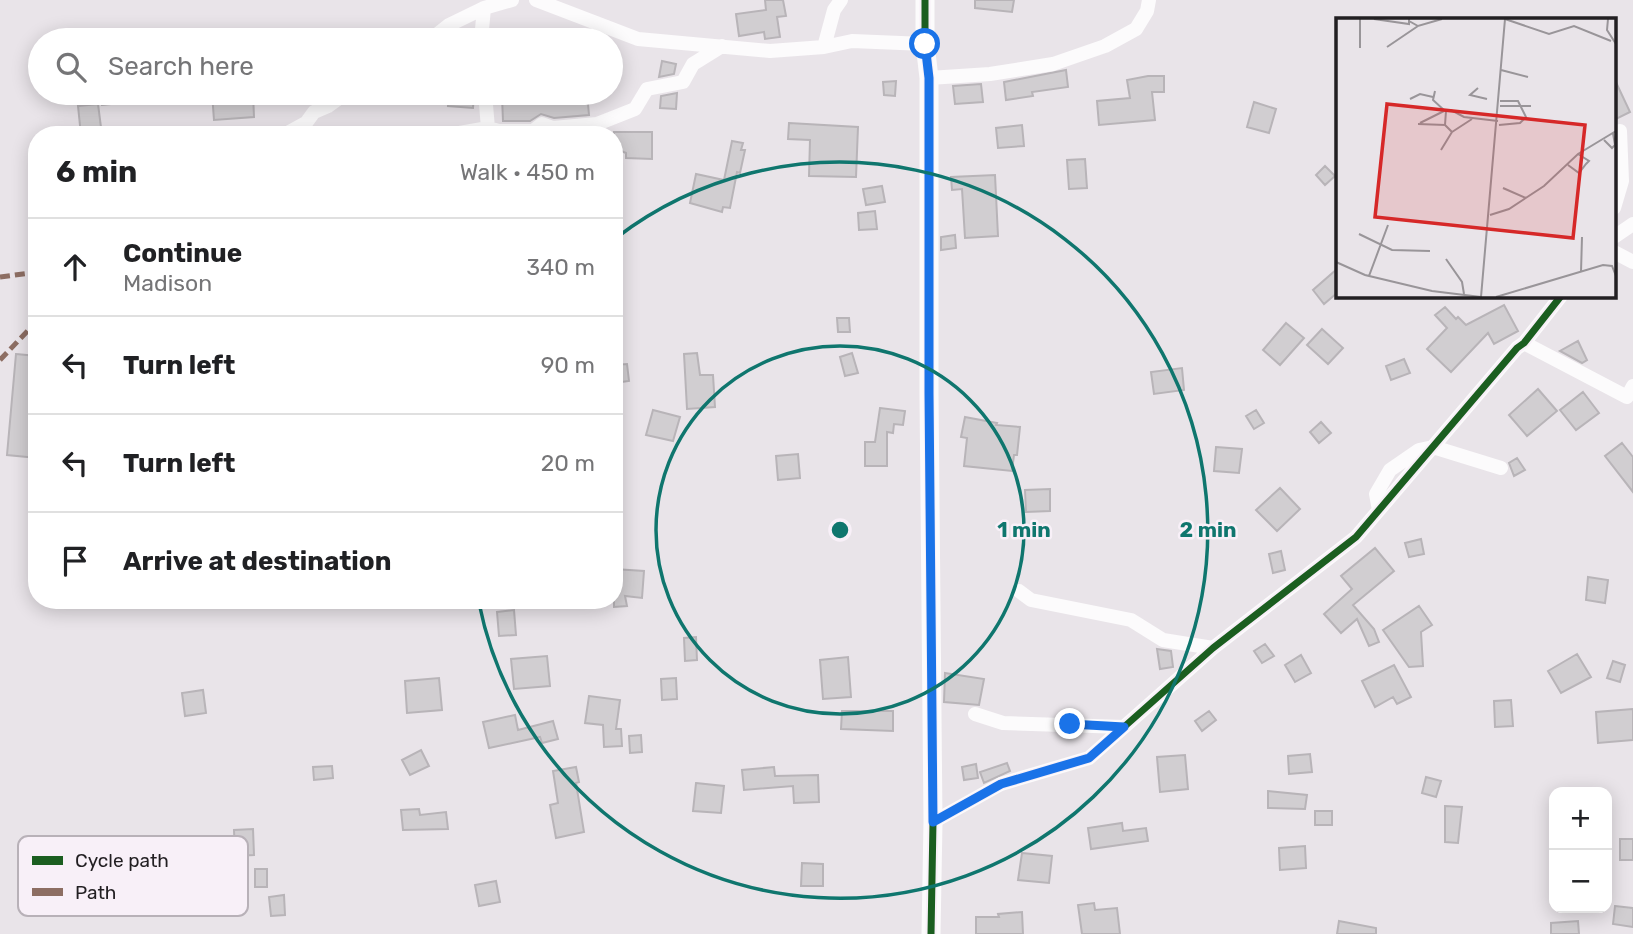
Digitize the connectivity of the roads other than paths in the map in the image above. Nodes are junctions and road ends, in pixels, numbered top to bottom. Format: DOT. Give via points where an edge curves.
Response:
graph roads {
  1 [pos="512,0"];
  2 [pos="536,0"];
  3 [pos="841,0"];
  4 [pos="925,0"];
  5 [pos="1149,0"];
  6 [pos="478,6"];
  7 [pos="445,28"];
  8 [pos="480,28"];
  9 [pos="611,28"];
  10 [pos="623,32"];
  11 [pos="925,44"];
  12 [pos="722,46"];
  13 [pos="824,47"];
  14 [pos="929,78"];
  15 [pos="329,105"];
  16 [pos="486,105"];
  17 [pos="300,126"];
  18 [pos="488,126"];
  19 [pos="600,126"];
  20 [pos="1620,131"];
  21 [pos="1616,203"];
  22 [pos="1616,212"];
  23 [pos="1630,226"];
  24 [pos="1616,253"];
  25 [pos="1633,262"];
  26 [pos="1559,298"];
  27 [pos="1524,343"];
  28 [pos="1633,386"];
  29 [pos="1433,447"];
  30 [pos="1501,468"];
  31 [pos="1018,591"];
  32 [pos="1213,648"];
  33 [pos="975,714"];
  34 [pos="1124,727"];
  35 [pos="933,822"];
  36 [pos="932,934"];
  1 -- 6 [label="street"];
  2 -- 9 [label="street"];
  3 -- 13 [label="street"];
  4 -- 11 [label="street"];
  5 -- 14 [label="street" via="1136,29 1105,46 1053,64"];
  6 -- 7 [label="street"];
  6 -- 8 [label="street"];
  10 -- 12 [label="street"];
  11 -- 13 [label="street" via="852,41"];
  11 -- 14 [label="street"];
  12 -- 13 [label="street" via="770,51"];
  12 -- 19 [label="street" via="693,64 683,82 647,89 635,109"];
  14 -- 35 [label="street"];
  15 -- 17 [label="street"];
  16 -- 18 [label="street"];
  20 -- 21 [label="street" via="1622,181"];
  22 -- 23 [label="street"];
  24 -- 25 [label="street"];
  26 -- 27 [label="street"];
  27 -- 28 [label="street" via="1627,397"];
  27 -- 29 [label="street"];
  29 -- 30 [label="street"];
  29 -- 32 [label="street" via="1356,537"];
  31 -- 32 [label="street" via="1031,600 1131,620 1163,640"];
  32 -- 34 [label="street"];
  33 -- 34 [label="street" via="1003,723"];
  34 -- 35 [label="street" via="1089,758 1001,784"];
  35 -- 36 [label="street"];
}
